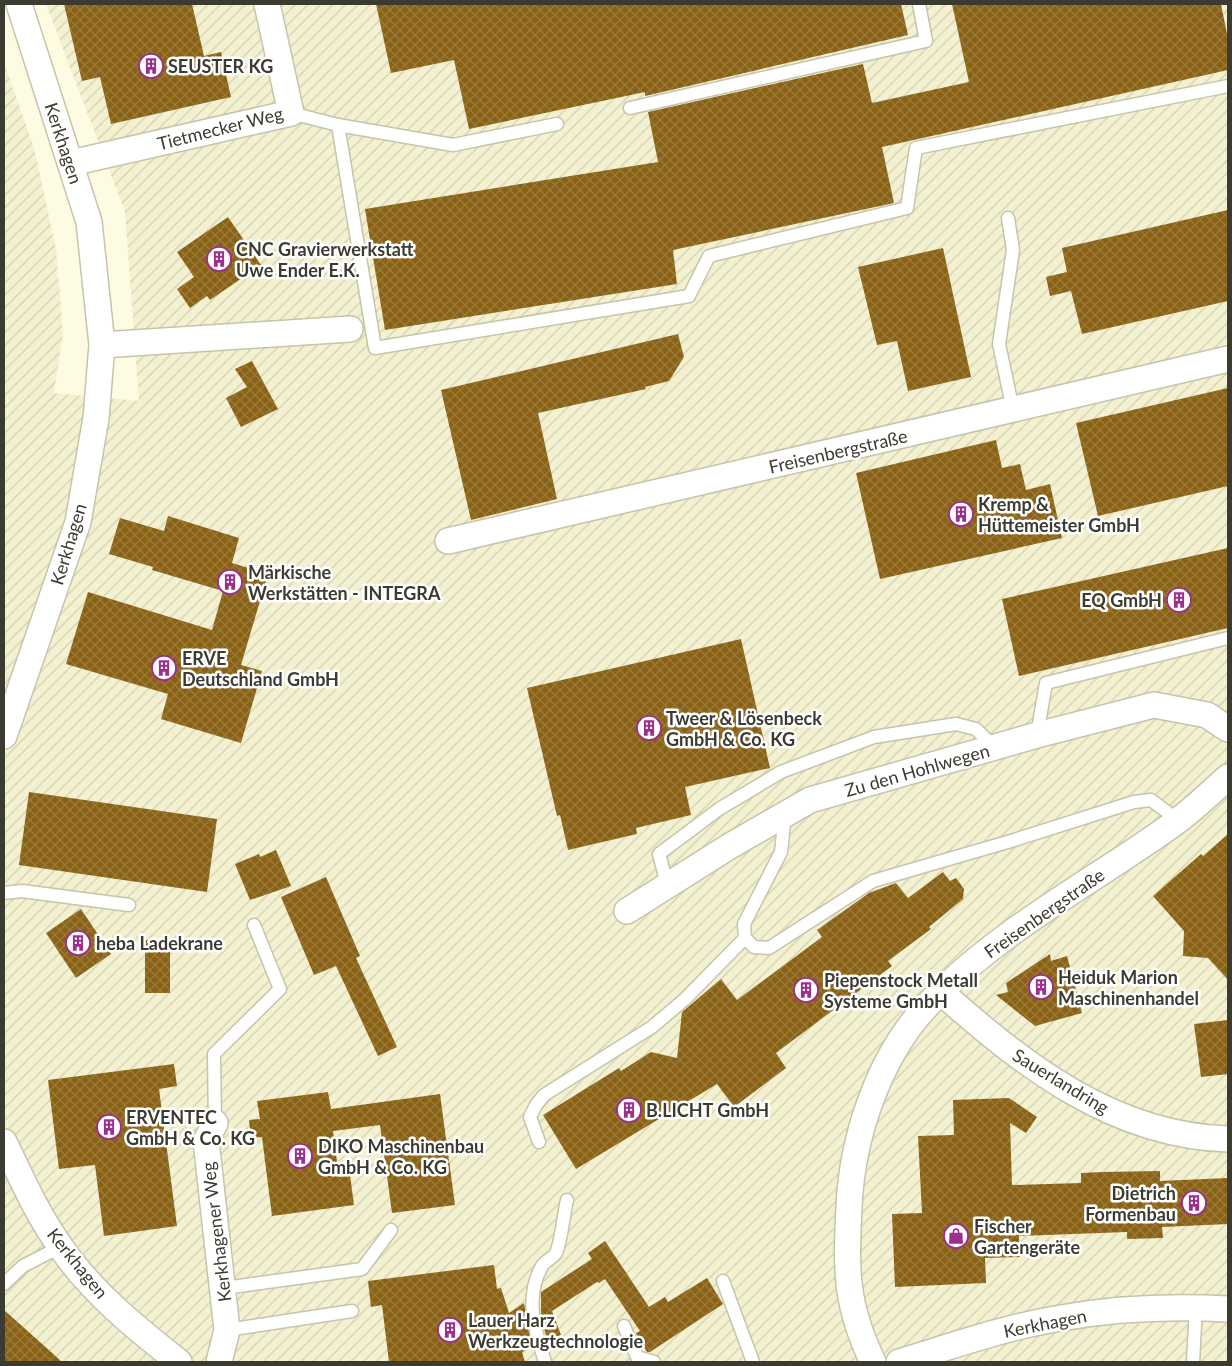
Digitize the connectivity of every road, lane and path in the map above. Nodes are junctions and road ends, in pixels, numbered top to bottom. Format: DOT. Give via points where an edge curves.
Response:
graph roads {
  1 [pos="20,4"];
  2 [pos="267,4"];
  3 [pos="919,4"];
  4 [pos="1228,86"];
  5 [pos="630,108"];
  6 [pos="291,113"];
  7 [pos="557,124"];
  8 [pos="338,125"];
  9 [pos="71,164"];
  10 [pos="1008,218"];
  11 [pos="350,329"];
  12 [pos="102,344"];
  13 [pos="1228,359"];
  14 [pos="1013,410"];
  15 [pos="448,541"];
  16 [pos="1228,638"];
  17 [pos="1228,729"];
  18 [pos="1038,735"];
  19 [pos="4,736"];
  20 [pos="995,748"];
  21 [pos="1228,777"];
  22 [pos="785,814"];
  23 [pos="1178,820"];
  24 [pos="668,888"];
  25 [pos="4,893"];
  26 [pos="129,905"];
  27 [pos="627,911"];
  28 [pos="254,925"];
  29 [pos="745,938"];
  30 [pos="941,992"];
  31 [pos="215,1123"];
  32 [pos="1228,1139"];
  33 [pos="4,1142"];
  34 [pos="539,1142"];
  35 [pos="567,1200"];
  36 [pos="391,1230"];
  37 [pos="60,1247"];
  38 [pos="723,1281"];
  39 [pos="4,1284"];
  40 [pos="224,1288"];
  41 [pos="1196,1308"];
  42 [pos="1228,1309"];
  43 [pos="352,1311"];
  44 [pos="624,1326"];
  45 [pos="227,1330"];
  46 [pos="179,1362"];
  47 [pos="220,1362"];
  48 [pos="545,1362"];
  49 [pos="654,1362"];
  50 [pos="753,1362"];
  51 [pos="873,1362"];
  52 [pos="899,1362"];
  53 [pos="1193,1362"];
  1 -- 9 [label="street, Kerkhagen"];
  2 -- 6 [label="street, Tietmecker Weg"];
  3 -- 5 [label="lane" via="926,40"];
  4 -- 8 [label="lane" via="916,148 908,208 710,256 689,296 375,348"];
  6 -- 8 [label="lane"];
  6 -- 9 [label="street, Tietmecker Weg"];
  7 -- 8 [label="lane" via="453,145"];
  9 -- 12 [label="street, Kerkhagen" via="89,222"];
  10 -- 14 [label="lane" via="1013,250 999,344"];
  11 -- 12 [label="street"];
  12 -- 19 [label="street, Kerkhagen" via="96,418 78,522"];
  13 -- 14 [label="street, Freisenbergstraße"];
  14 -- 15 [label="street, Freisenbergstraße"];
  16 -- 18 [label="lane" via="1046,683"];
  17 -- 18 [label="street, Zu den Hohlwegen" via="1208,715 1154,705"];
  18 -- 20 [label="street, Zu den Hohlwegen"];
  20 -- 22 [label="street, Zu den Hohlwegen" via="810,800"];
  20 -- 24 [label="lane" via="976,729 956,724 874,737 781,772 719,809 659,854"];
  21 -- 23 [label="street, Freisenbergstraße"];
  22 -- 24 [label="street, Zu den Hohlwegen"];
  22 -- 29 [label="lane" via="781,852 744,924"];
  23 -- 29 [label="lane" via="1151,800 1134,802 874,880 768,948 754,947"];
  23 -- 30 [label="street, Freisenbergstraße" via="998,942"];
  24 -- 27 [label="street, Zu den Hohlwegen"];
  25 -- 26 [label="lane" via="22,891"];
  28 -- 31 [label="lane, Kerkhagener Weg" via="280,989 214,1054"];
  29 -- 34 [label="lane" via="685,999 652,1027 544,1095 530,1116"];
  30 -- 32 [label="street, Sauerlandring" via="1026,1063 1091,1103 1159,1128 1195,1137"];
  30 -- 51 [label="street, Freisenbergstraße" via="913,1024 894,1053 881,1077 859,1136 850,1191 848,1291 859,1330"];
  31 -- 40 [label="street, Kerkhagener Weg" via="206,1141"];
  33 -- 37 [label="street, Kerkhagen"];
  35 -- 48 [label="lane" via="556,1253 543,1264 531,1306"];
  36 -- 40 [label="lane" via="362,1269"];
  37 -- 39 [label="lane" via="23,1266"];
  37 -- 46 [label="street, Kerkhagen" via="119,1312"];
  38 -- 50 [label="lane"];
  40 -- 45 [label="street, Kerkhagener Weg"];
  41 -- 42 [label="street, Kerkhagen"];
  41 -- 52 [label="street, Kerkhagen" via="1115,1310 1060,1318"];
  41 -- 53 [label="lane"];
  43 -- 45 [label="lane"];
  44 -- 49 [label="lane" via="637,1357"];
  45 -- 47 [label="street, Kerkhagener Weg"];
}
